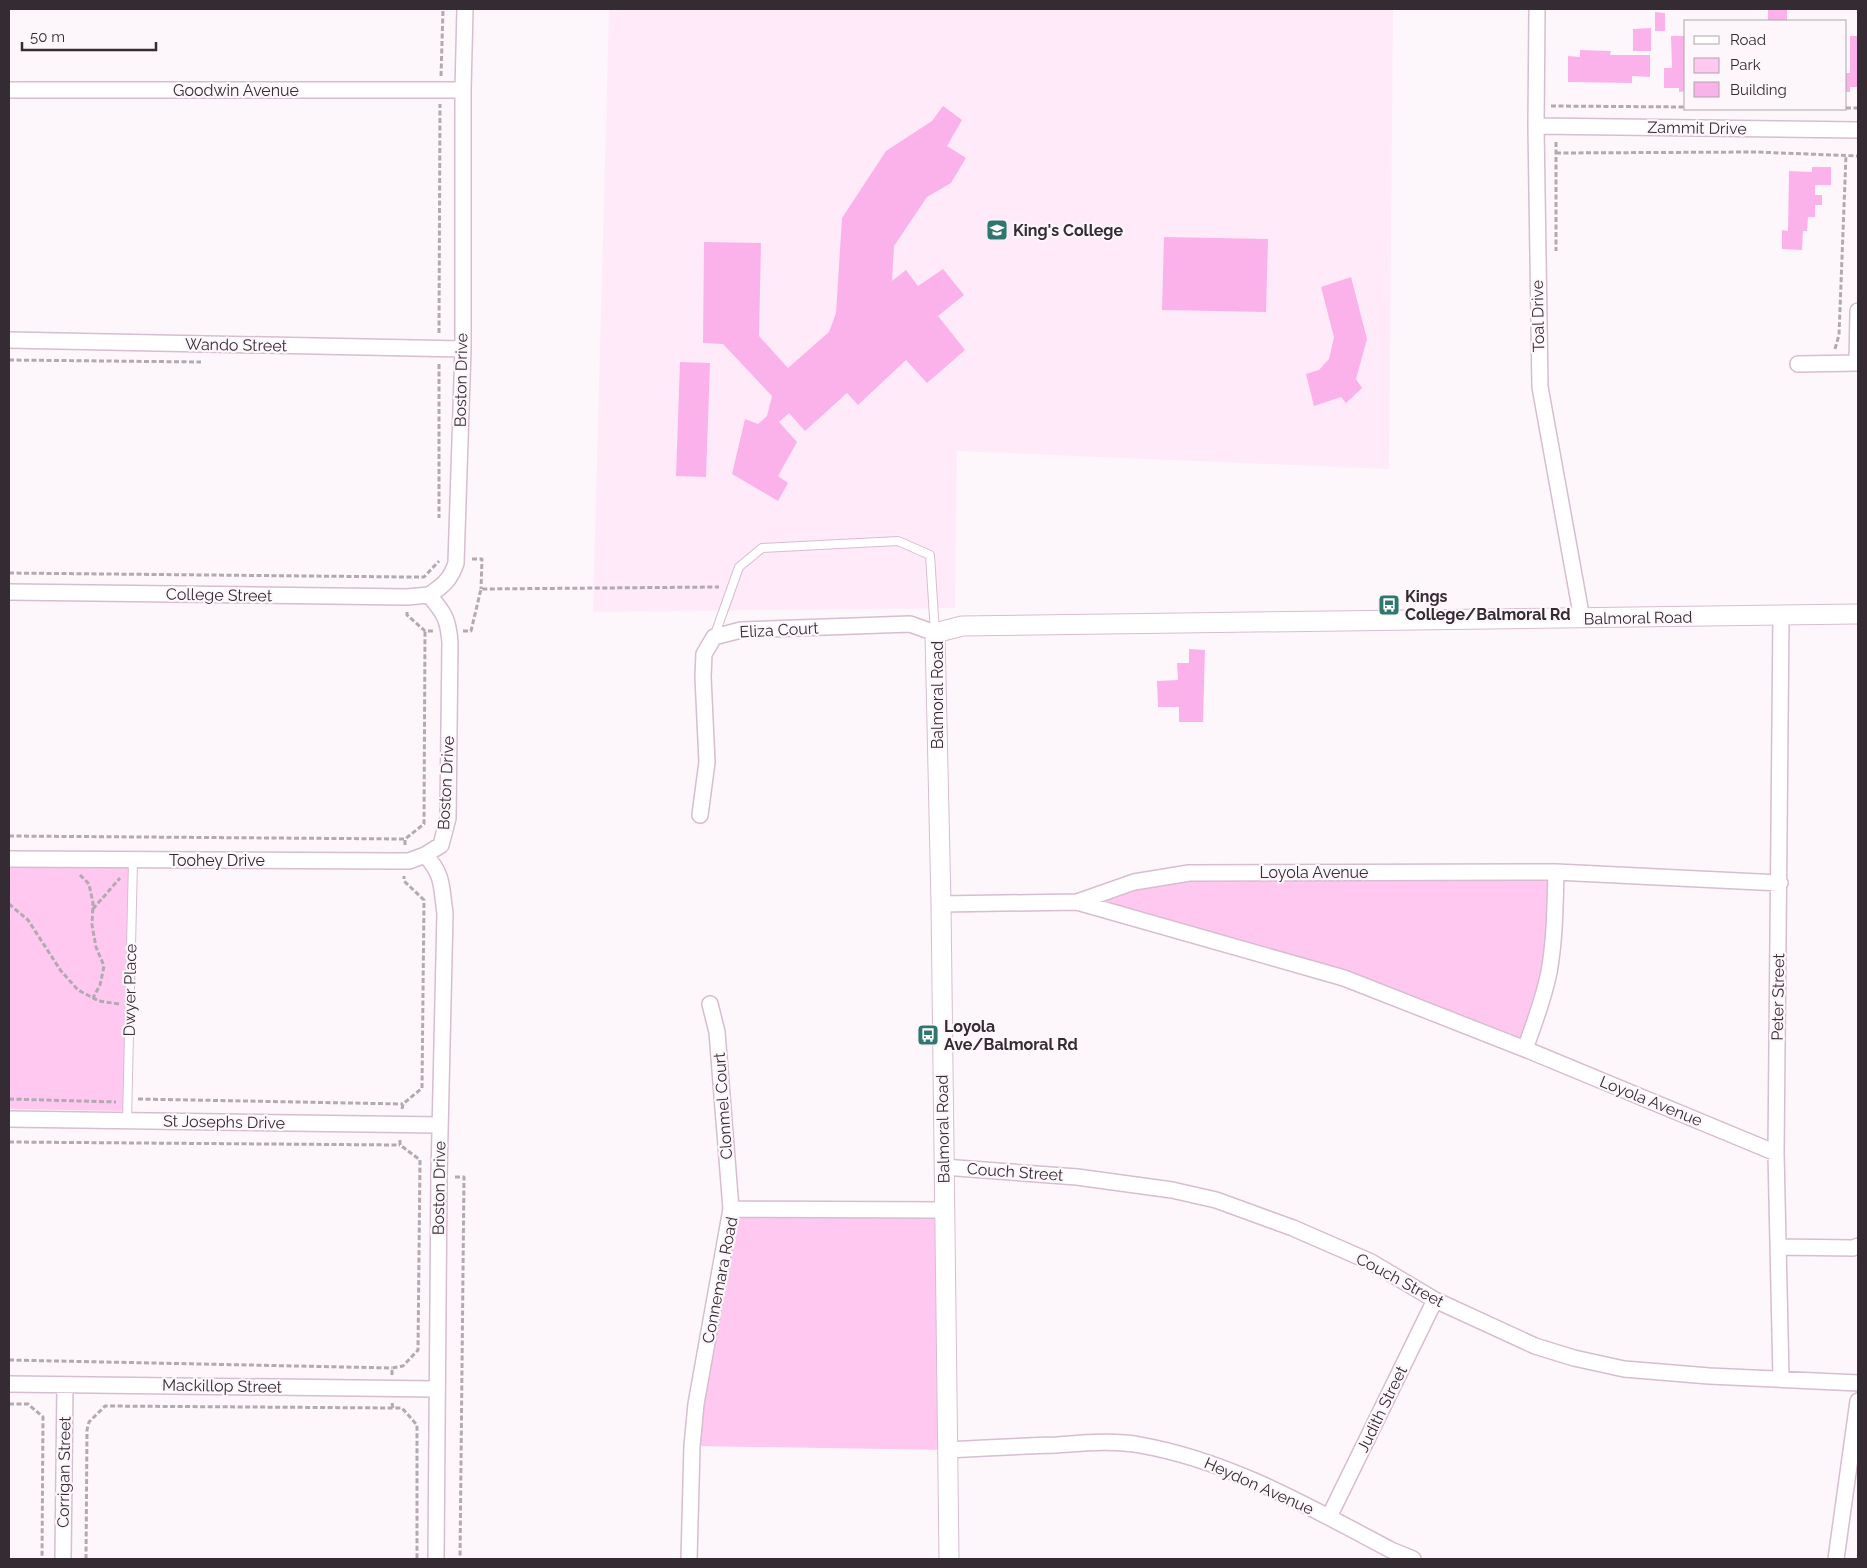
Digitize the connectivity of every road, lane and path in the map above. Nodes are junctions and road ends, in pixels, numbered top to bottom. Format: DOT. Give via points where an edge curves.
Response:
graph roads {
  1 [pos="443,9"];
  2 [pos="465,9"];
  3 [pos="1537,9"];
  4 [pos="9,90"];
  5 [pos="463,90"];
  6 [pos="440,91"];
  7 [pos="1536,106"];
  8 [pos="1684,107"];
  9 [pos="1536,126"];
  10 [pos="1858,130"];
  11 [pos="1846,155"];
  12 [pos="1858,156"];
  13 [pos="1556,258"];
  14 [pos="1858,311"];
  15 [pos="9,340"];
  16 [pos="438,349"];
  17 [pos="462,349"];
  18 [pos="1857,363"];
  19 [pos="1798,364"];
  20 [pos="1831,364"];
  21 [pos="439,521"];
  22 [pos="456,559"];
  23 [pos="440,560"];
  24 [pos="9,573"];
  25 [pos="732,587"];
  26 [pos="481,589"];
  27 [pos="9,592"];
  28 [pos="430,595"];
  29 [pos="1858,614"];
  30 [pos="1781,616"];
  31 [pos="1582,619"];
  32 [pos="449,631"];
  33 [pos="425,632"];
  34 [pos="935,633"];
  35 [pos="714,636"];
  36 [pos="700,815"];
  37 [pos="9,836"];
  38 [pos="406,839"];
  39 [pos="425,855"];
  40 [pos="9,859"];
  41 [pos="73,860"];
  42 [pos="133,861"];
  43 [pos="404,861"];
  44 [pos="1556,872"];
  45 [pos="1780,883"];
  46 [pos="1077,902"];
  47 [pos="9,904"];
  48 [pos="941,904"];
  49 [pos="93,910"];
  50 [pos="93,998"];
  51 [pos="710,1004"];
  52 [pos="129,1006"];
  53 [pos="1525,1049"];
  54 [pos="9,1099"];
  55 [pos="127,1100"];
  56 [pos="403,1104"];
  57 [pos="9,1119"];
  58 [pos="126,1121"];
  59 [pos="401,1124"];
  60 [pos="440,1124"];
  61 [pos="9,1142"];
  62 [pos="400,1144"];
  63 [pos="1776,1153"];
  64 [pos="943,1167"];
  65 [pos="420,1175"];
  66 [pos="439,1176"];
  67 [pos="731,1210"];
  68 [pos="944,1210"];
  69 [pos="1858,1246"];
  70 [pos="1778,1247"];
  71 [pos="1435,1300"];
  72 [pos="9,1360"];
  73 [pos="392,1368"];
  74 [pos="1781,1378"];
  75 [pos="1858,1383"];
  76 [pos="9,1384"];
  77 [pos="65,1385"];
  78 [pos="392,1388"];
  79 [pos="436,1389"];
  80 [pos="1858,1401"];
  81 [pos="9,1404"];
  82 [pos="392,1408"];
  83 [pos="946,1450"];
  84 [pos="1329,1517"];
  85 [pos="42,1559"];
  86 [pos="63,1559"];
  87 [pos="86,1559"];
  88 [pos="417,1559"];
  89 [pos="436,1559"];
  90 [pos="460,1559"];
  91 [pos="689,1559"];
  92 [pos="949,1559"];
  93 [pos="1413,1559"];
  94 [pos="1836,1559"];
  1 -- 6 [label="path"];
  2 -- 5 [label="street, Boston Drive"];
  3 -- 7 [label="street, Toal Drive"];
  4 -- 6 [label="street, Goodwin Avenue"];
  5 -- 6 [label="street, Goodwin Avenue"];
  5 -- 17 [label="street, Boston Drive"];
  6 -- 16 [label="path"];
  7 -- 8 [label="path"];
  7 -- 9 [label="street, Toal Drive"];
  9 -- 10 [label="street, Zammit Drive"];
  9 -- 31 [label="street, Toal Drive" via="1540,387"];
  11 -- 12 [label="path"];
  11 -- 13 [label="path" via="1556,153"];
  11 -- 20 [label="path" via="1839,335"];
  14 -- 18 [label="street"];
  15 -- 16 [label="street, Wando Street"];
  16 -- 17 [label="street, Wando Street"];
  16 -- 21 [label="path"];
  17 -- 22 [label="street, Boston Drive"];
  18 -- 20 [label="street"];
  19 -- 20 [label="street"];
  22 -- 26 [label="path" via="482,559"];
  22 -- 28 [label="street, Boston Drive" via="452,575"];
  23 -- 24 [label="path" via="424,577"];
  25 -- 26 [label="path"];
  25 -- 34 [label="lane" via="739,567 762,548 898,540 930,555"];
  25 -- 35 [label="lane"];
  26 -- 32 [label="path" via="471,631"];
  27 -- 28 [label="street, College Street"];
  28 -- 32 [label="street, Boston Drive" via="442,610"];
  29 -- 30 [label="street, Balmoral Road"];
  30 -- 31 [label="street, Balmoral Road"];
  30 -- 45 [label="street, Peter Street"];
  31 -- 34 [label="street, Balmoral Road" via="962,626"];
  32 -- 39 [label="street, Boston Drive" via="448,818 442,845"];
  33 -- 38 [label="path" via="424,824"];
  34 -- 35 [label="street, Eliza Court" via="910,624 741,630"];
  34 -- 48 [label="street, Balmoral Road"];
  35 -- 36 [label="street" via="704,654 707,762"];
  37 -- 38 [label="path"];
  38 -- 43 [label="path"];
  39 -- 43 [label="street, Toohey Drive"];
  39 -- 60 [label="street, Boston Drive" via="436,866 445,912"];
  40 -- 41 [label="street, Toohey Drive"];
  41 -- 42 [label="street, Toohey Drive"];
  41 -- 49 [label="path" via="74,870 89,884"];
  42 -- 43 [label="street, Toohey Drive"];
  42 -- 49 [label="path"];
  42 -- 52 [label="lane, Dwyer Place"];
  43 -- 56 [label="path" via="404,881 424,900 422,1088"];
  44 -- 45 [label="street, Loyola Avenue"];
  44 -- 46 [label="street, Loyola Avenue" via="1189,873 1134,882"];
  44 -- 53 [label="street" via="1549,973"];
  45 -- 63 [label="street, Peter Street"];
  46 -- 48 [label="street, Loyola Avenue"];
  46 -- 53 [label="street, Loyola Avenue" via="1344,978"];
  47 -- 50 [label="path" via="28,920 61,971 78,990"];
  48 -- 64 [label="street, Balmoral Road"];
  49 -- 50 [label="path" via="96,947 104,966"];
  50 -- 52 [label="path"];
  51 -- 67 [label="street, Clonmel Court" via="718,1032"];
  52 -- 55 [label="lane, Dwyer Place"];
  53 -- 63 [label="street, Loyola Avenue"];
  54 -- 55 [label="path"];
  55 -- 56 [label="path"];
  55 -- 58 [label="lane, Dwyer Place"];
  56 -- 59 [label="path"];
  57 -- 58 [label="street, St Josephs Drive"];
  58 -- 59 [label="street, St Josephs Drive"];
  59 -- 60 [label="street, St Josephs Drive"];
  59 -- 62 [label="path"];
  60 -- 66 [label="street, Boston Drive"];
  61 -- 62 [label="path"];
  62 -- 65 [label="path" via="420,1160"];
  63 -- 70 [label="street, Peter Street"];
  64 -- 68 [label="street, Balmoral Road"];
  64 -- 71 [label="street, Couch Street" via="1077,1177 1172,1190 1216,1200 1293,1228 1371,1262"];
  65 -- 66 [label="path"];
  65 -- 73 [label="path" via="418,1350 403,1366"];
  66 -- 79 [label="street, Boston Drive"];
  66 -- 90 [label="path" via="464,1177"];
  67 -- 68 [label="street, Connemara Road"];
  67 -- 91 [label="street, Connemara Road" via="696,1404"];
  68 -- 83 [label="street, Balmoral Road"];
  69 -- 70 [label="street"];
  70 -- 74 [label="street, Peter Street"];
  71 -- 74 [label="street, Couch Street" via="1535,1346 1574,1358 1624,1369"];
  71 -- 84 [label="street, Judith Street"];
  72 -- 73 [label="path"];
  73 -- 78 [label="path"];
  74 -- 75 [label="street, Couch Street"];
  76 -- 77 [label="street, Mackillop Street"];
  77 -- 78 [label="street, Mackillop Street"];
  77 -- 86 [label="street, Corrigan Street"];
  78 -- 79 [label="street, Mackillop Street"];
  78 -- 82 [label="path"];
  79 -- 89 [label="street, Boston Drive"];
  80 -- 94 [label="street"];
  81 -- 85 [label="path" via="28,1404 43,1417"];
  82 -- 87 [label="path" via="105,1406 89,1422 87,1430"];
  82 -- 88 [label="path" via="402,1408 417,1425"];
  83 -- 84 [label="street, Heydon Avenue" via="1095,1443 1138,1445 1218,1465"];
  83 -- 92 [label="street, Balmoral Road"];
  84 -- 93 [label="street, Heydon Avenue"];
}
